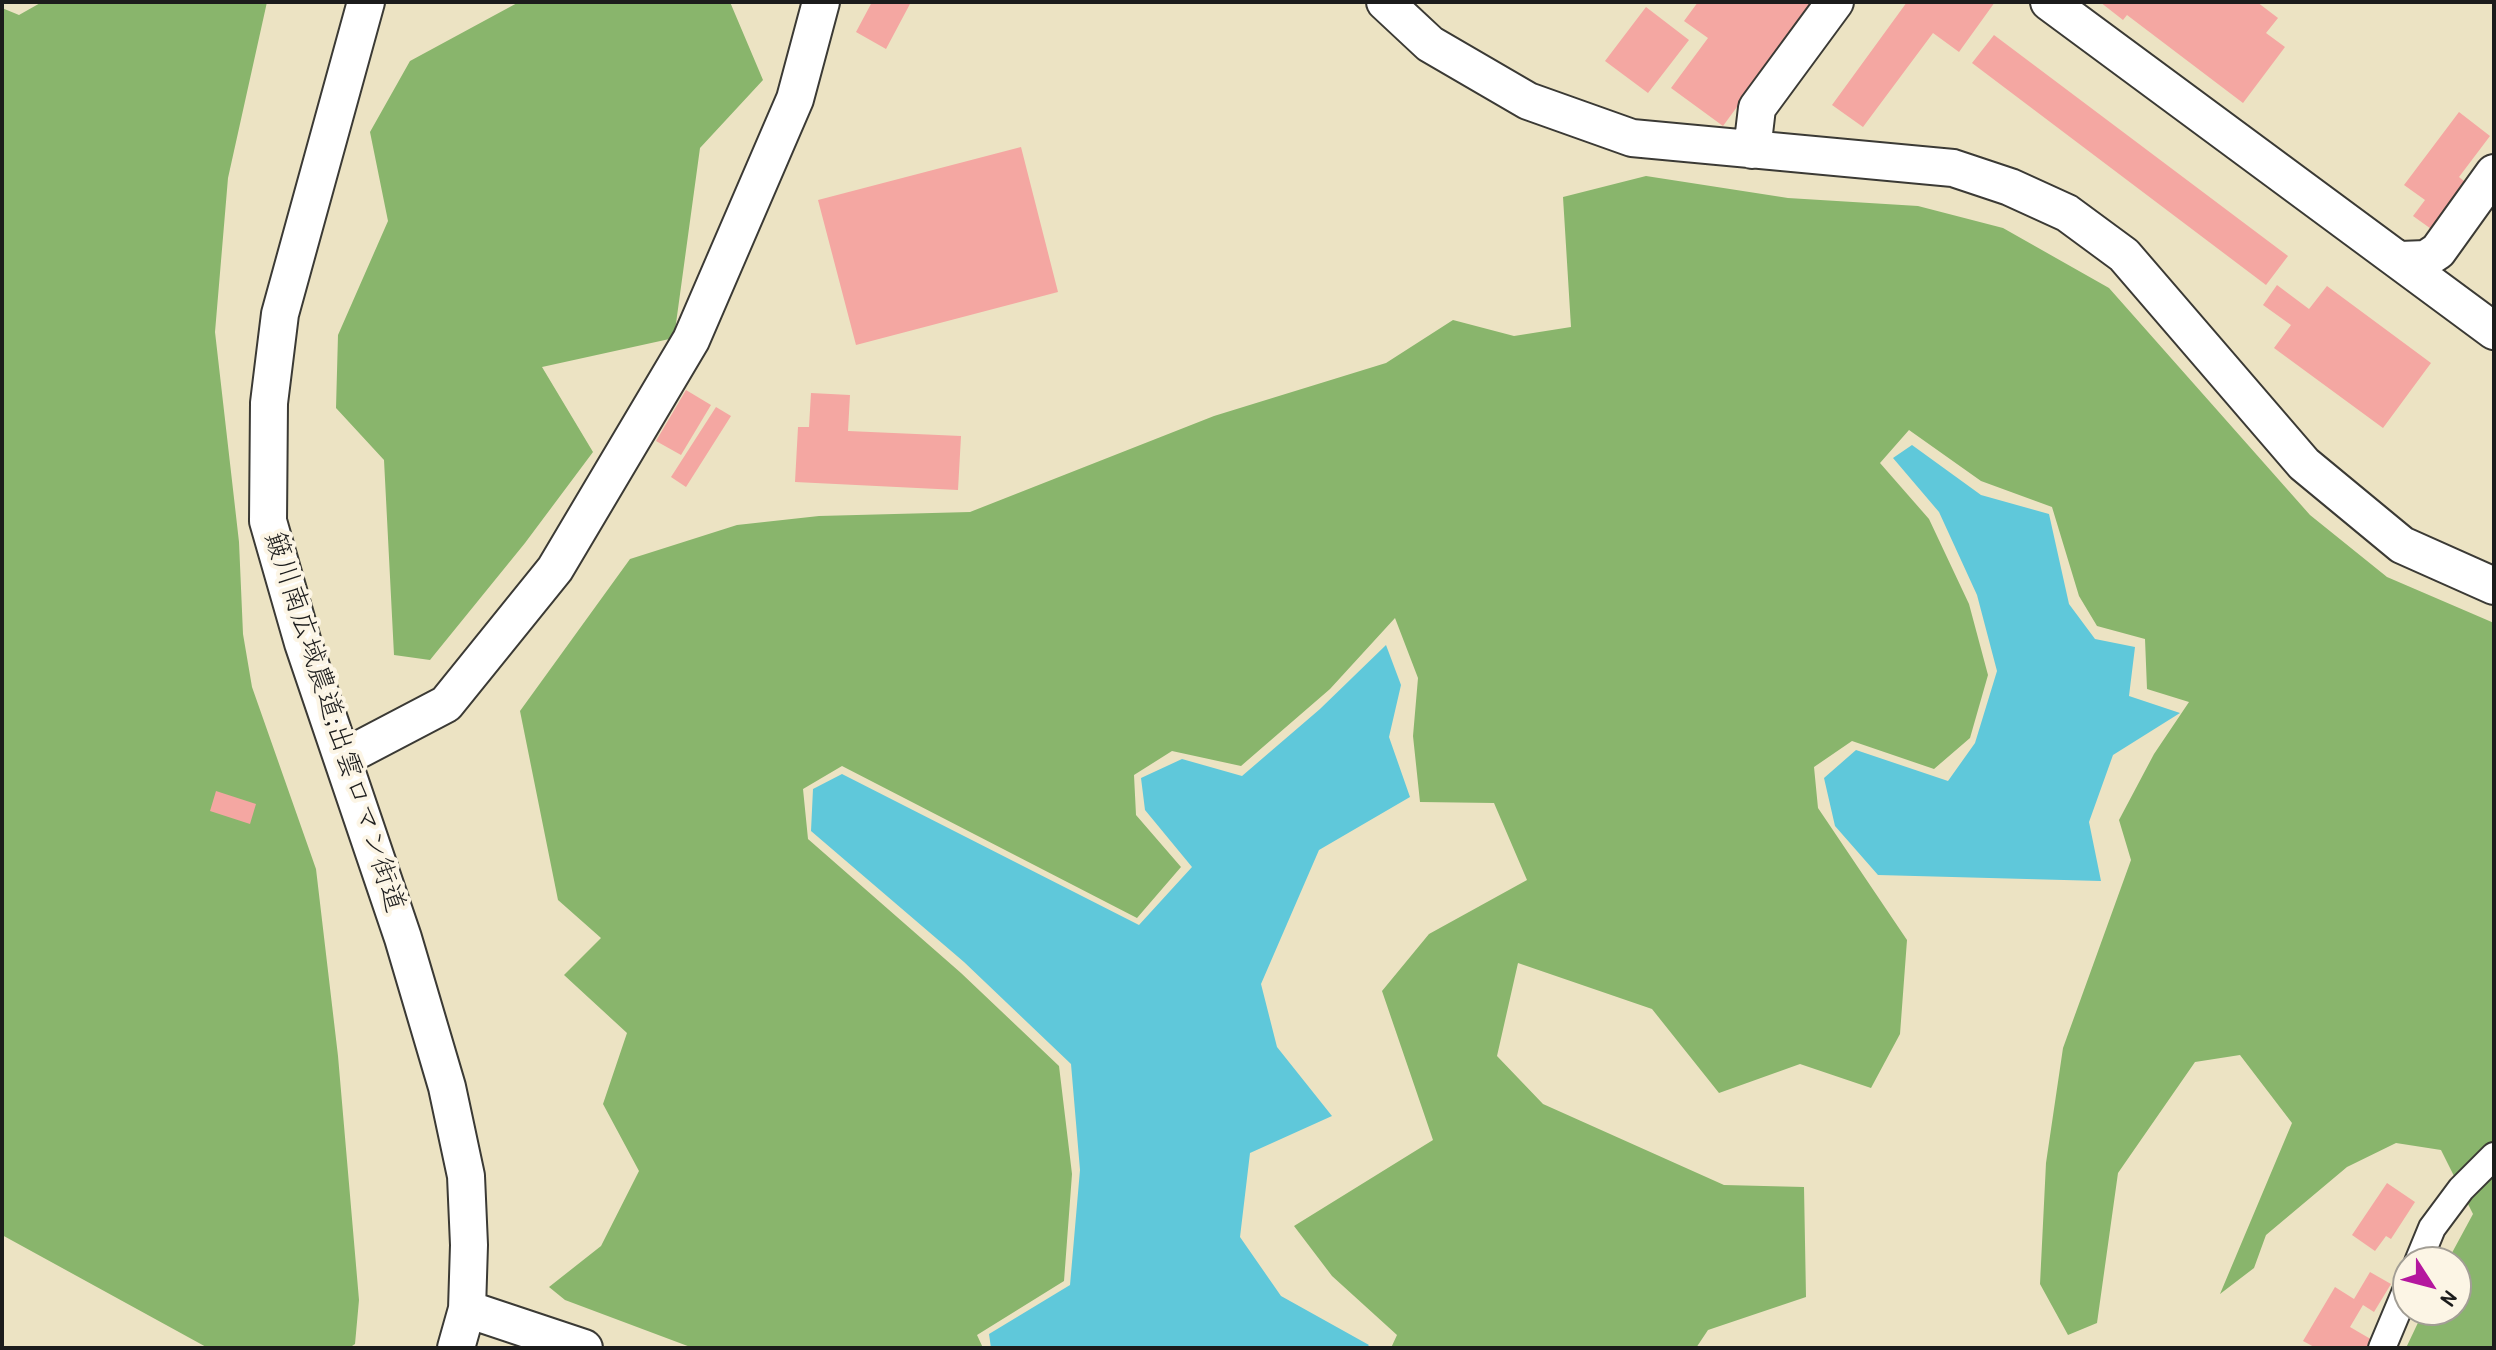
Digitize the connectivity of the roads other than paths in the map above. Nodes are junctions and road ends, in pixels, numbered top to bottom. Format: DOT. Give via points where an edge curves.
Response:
graph roads {
  1 [pos="366,2"];
  2 [pos="821,2"];
  3 [pos="1385,2"];
  4 [pos="1835,2"];
  5 [pos="2049,2"];
  6 [pos="1752,150"];
  7 [pos="2494,173"];
  8 [pos="2400,260"];
  9 [pos="2494,331"];
  10 [pos="2494,586"];
  11 [pos="343,758"];
  12 [pos="2494,1156"];
  13 [pos="2425,1246"];
  14 [pos="467,1309"];
  15 [pos="2392,1324"];
  16 [pos="456,1348"];
  17 [pos="584,1348"];
  18 [pos="2382,1348"];
  1 -- 11 [label="street, 簸川南広域農道;出雲ロマン街道" via="280,314 269,403 268,521"];
  2 -- 11 [label="street" via="795,99 691,340 555,569 446,704"];
  3 -- 6 [label="street" via="1430,44 1528,101 1632,138"];
  4 -- 6 [label="street" via="1757,108"];
  5 -- 8 [label="street"];
  6 -- 10 [label="street" via="1953,168 2067,213 2124,255 2304,464 2402,545"];
  7 -- 8 [label="street" via="2438,251 2426,259"];
  8 -- 9 [label="street"];
  11 -- 14 [label="street, 簸川南広域農道;出雲ロマン街道" via="447,1087 466,1176"];
  12 -- 13 [label="street" via="2461,1189"];
  14 -- 16 [label="street, 簸川南広域農道;出雲ロマン街道"];
  14 -- 17 [label="street"];
  15 -- 18 [label="street"];
}
